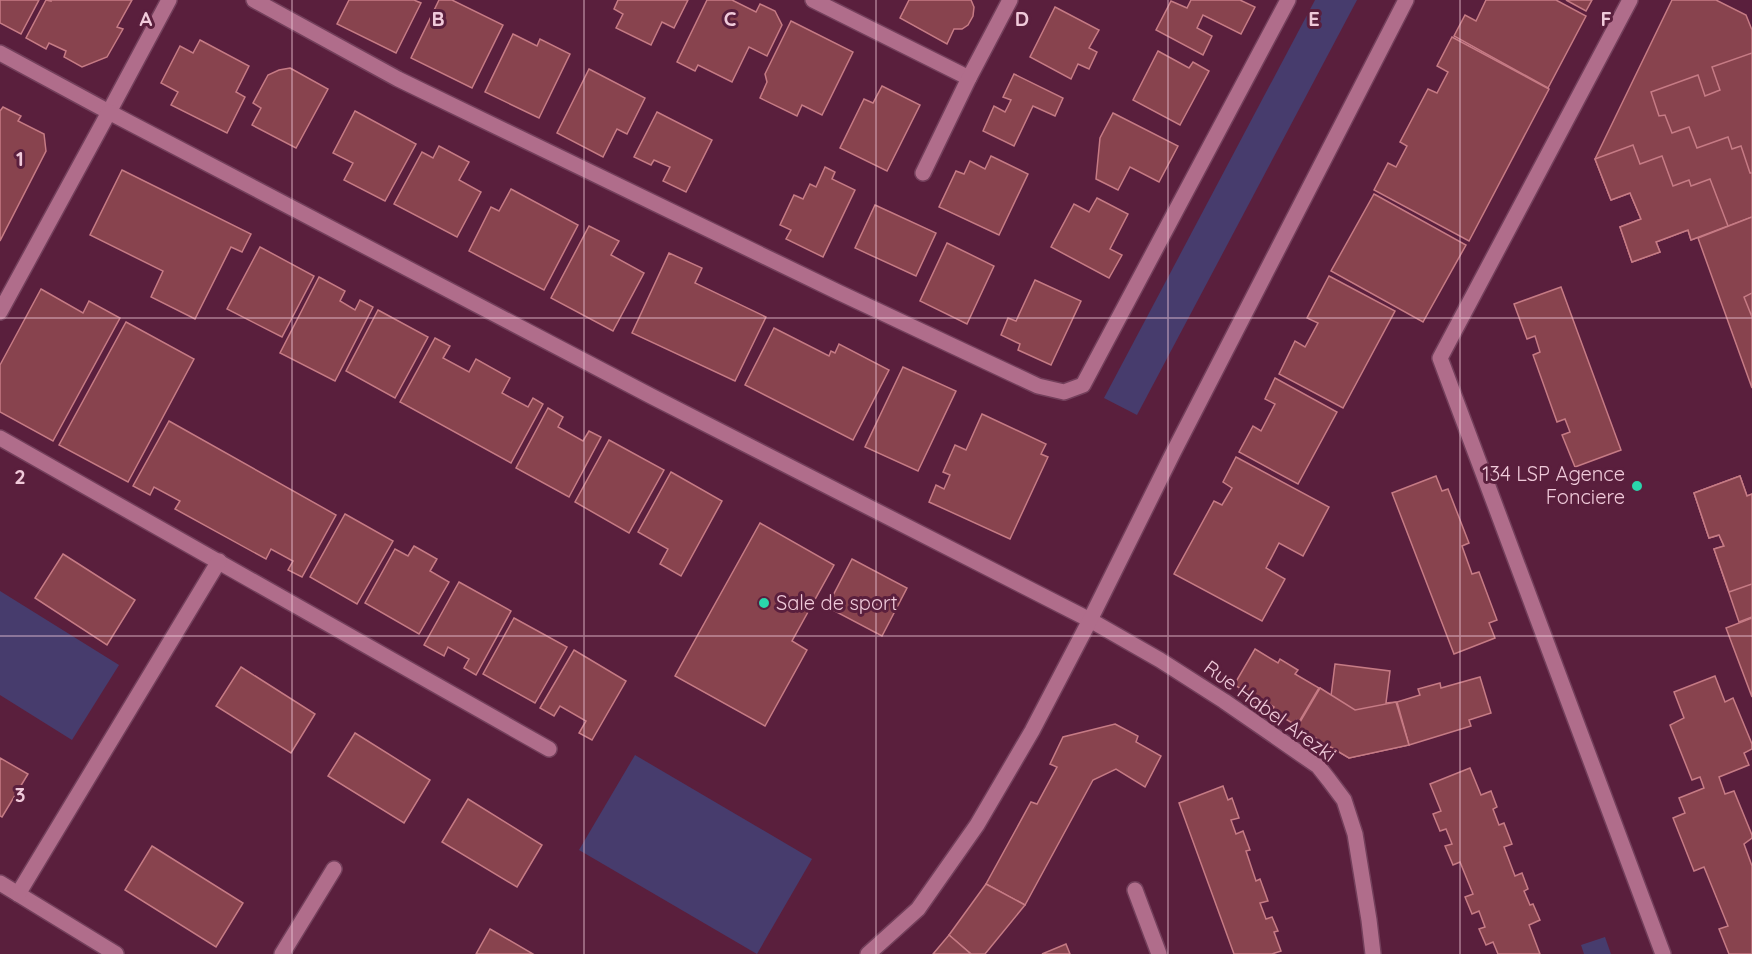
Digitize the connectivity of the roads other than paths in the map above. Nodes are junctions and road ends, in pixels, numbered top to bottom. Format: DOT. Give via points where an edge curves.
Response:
graph roads {
  1 [pos="169,0"];
  2 [pos="254,0"];
  3 [pos="813,0"];
  4 [pos="1010,0"];
  5 [pos="1288,0"];
  6 [pos="1406,0"];
  7 [pos="1630,0"];
  8 [pos="0,53"];
  9 [pos="969,78"];
  10 [pos="109,112"];
  11 [pos="923,173"];
  12 [pos="0,312"];
  13 [pos="0,438"];
  14 [pos="219,561"];
  15 [pos="1090,620"];
  16 [pos="549,749"];
  17 [pos="334,869"];
  18 [pos="0,883"];
  19 [pos="1135,890"];
  20 [pos="18,894"];
  21 [pos="116,954"];
  22 [pos="282,954"];
  23 [pos="868,954"];
  24 [pos="1159,954"];
  25 [pos="1373,954"];
  26 [pos="1663,954"];
  1 -- 10 [label="street"];
  2 -- 5 [label="street" via="398,79 838,292 1038,386 1064,392 1083,385"];
  3 -- 9 [label="street"];
  4 -- 9 [label="street"];
  6 -- 15 [label="street"];
  7 -- 26 [label="street" via="1440,358"];
  8 -- 10 [label="street, Rue Habel Arezki"];
  9 -- 11 [label="street"];
  10 -- 12 [label="street"];
  10 -- 15 [label="street, Rue Habel Arezki" via="661,402"];
  13 -- 14 [label="street"];
  14 -- 16 [label="street"];
  14 -- 20 [label="street"];
  15 -- 23 [label="street" via="977,825 918,909"];
  15 -- 25 [label="street, Rue Habel Arezki" via="1160,660 1318,766 1344,800 1355,834"];
  17 -- 22 [label="street"];
  18 -- 20 [label="street"];
  19 -- 24 [label="street"];
  20 -- 21 [label="street"];
}
